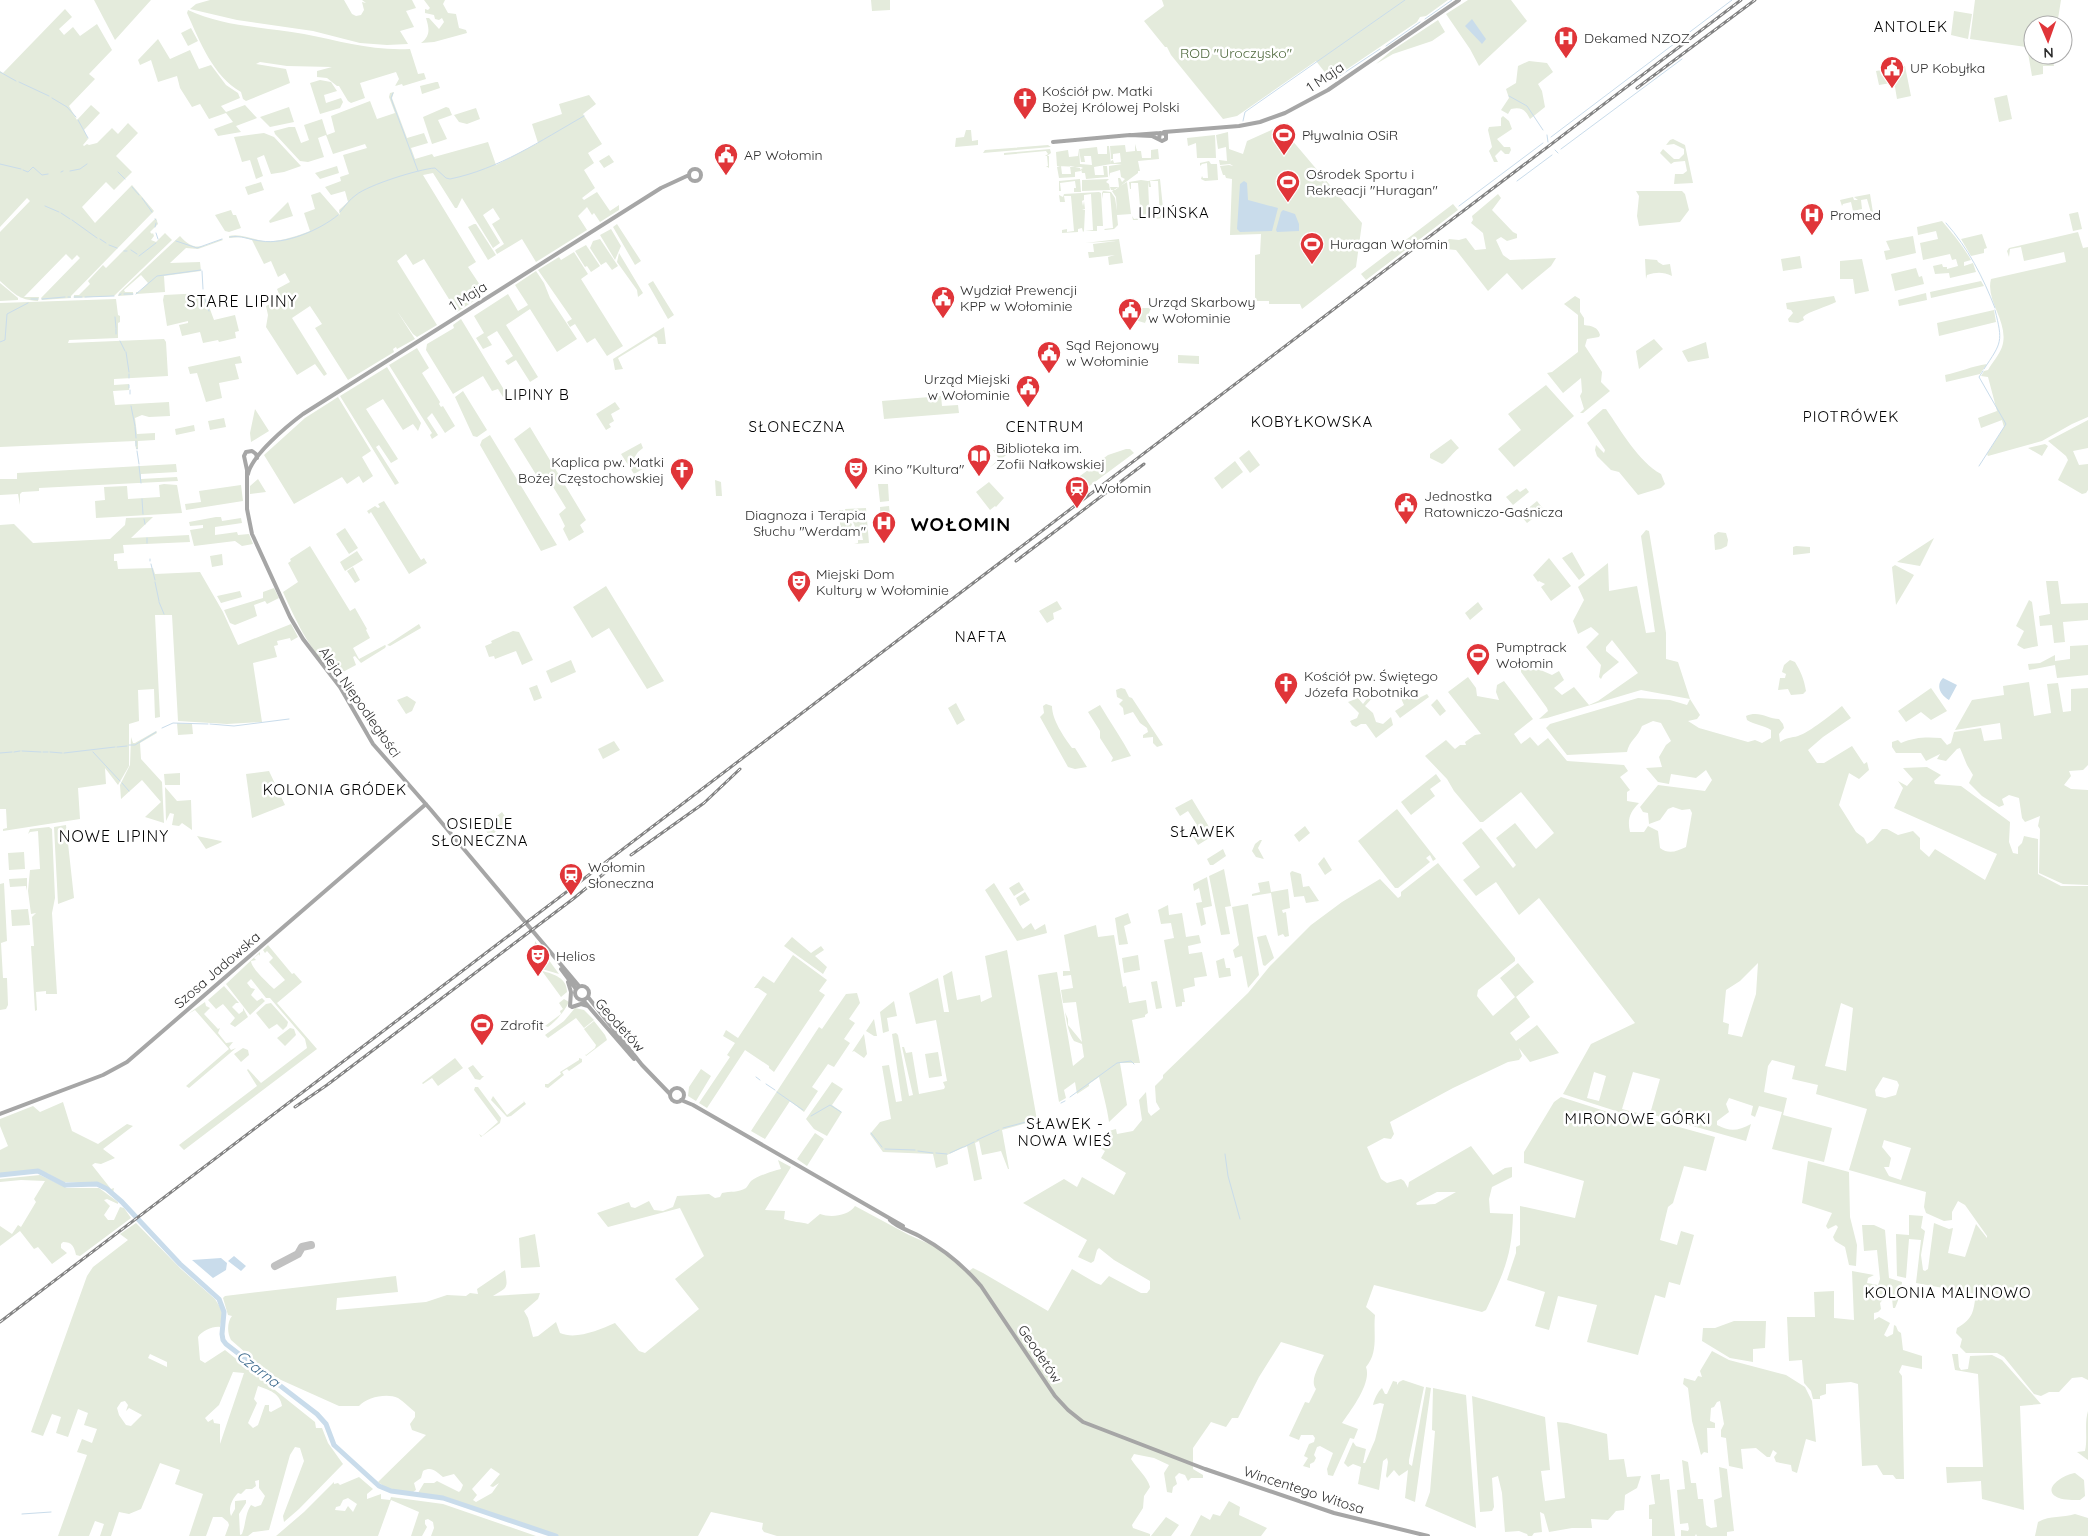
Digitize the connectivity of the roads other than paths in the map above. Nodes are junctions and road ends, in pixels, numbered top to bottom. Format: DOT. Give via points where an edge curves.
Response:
graph roads {
  1 [pos="1459,0"];
  2 [pos="1186,131"];
  3 [pos="1162,132"];
  4 [pos="1130,135"];
  5 [pos="1166,138"];
  6 [pos="1158,139"];
  7 [pos="1053,142"];
  8 [pos="689,175"];
  9 [pos="265,447"];
  10 [pos="254,452"];
  11 [pos="257,458"];
  12 [pos="246,463"];
  13 [pos="253,464"];
  14 [pos="246,479"];
  15 [pos="426,804"];
  16 [pos="554,958"];
  17 [pos="565,975"];
  18 [pos="577,987"];
  19 [pos="588,997"];
  20 [pos="583,1000"];
  21 [pos="588,1006"];
  22 [pos="642,1065"];
  23 [pos="671,1092"];
  24 [pos="682,1098"];
  25 [pos="0,1114"];
  26 [pos="1176,1459"];
  27 [pos="1428,1536"];
  1 -- 2 [label="main road, 1 Maja" via="1328,90 1296,108 1246,125"];
  2 -- 3 [label="main road, 1 Maja"];
  2 -- 5 [label="main road, 1 Maja"];
  3 -- 4 [label="main road, 1 Maja"];
  3 -- 5 [label="main road"];
  3 -- 6 [label="main road"];
  4 -- 6 [label="main road, 1 Maja" via="1150,135"];
  4 -- 7 [label="main road, 1 Maja"];
  5 -- 6 [label="main road, 1 Maja"];
  8 -- 9 [label="main road, 1 Maja" via="661,188 338,390 302,414"];
  9 -- 10 [label="main road, 1 Maja"];
  9 -- 11 [label="main road, 1 Maja"];
  10 -- 11 [label="main road"];
  10 -- 12 [label="main road" via="245,453"];
  11 -- 13 [label="main road"];
  12 -- 13 [label="main road"];
  12 -- 14 [label="main road, Aleja Niepodległości"];
  13 -- 14 [label="main road, Aleja Niepodległości"];
  14 -- 15 [label="main road, Aleja Niepodległości" via="252,534 295,627 340,687 373,744"];
  15 -- 16 [label="main road, Aleja Niepodległości"];
  15 -- 25 [label="main road, Szosa Jadowska" via="127,1062 108,1073"];
  16 -- 17 [label="main road"];
  16 -- 18 [label="main road"];
  17 -- 18 [label="main road"];
  17 -- 21 [label="main road" via="571,992 571,1006"];
  18 -- 19 [label="main road" via="588,988"];
  18 -- 20 [label="main road" via="576,997"];
  19 -- 20 [label="main road"];
  19 -- 22 [label="main road, Geodetów"];
  20 -- 21 [label="main road, Geodetów"];
  21 -- 22 [label="main road, Geodetów"];
  22 -- 23 [label="main road, Geodetów"];
  23 -- 24 [label="main road" via="680,1090"];
  23 -- 24 [label="main road" via="673,1101"];
  24 -- 26 [label="main road, Geodetów" via="943,1250 968,1270 981,1286 1055,1396 1068,1410 1094,1428"];
  26 -- 27 [label="main road, Wincentego Witosa" via="1350,1518"];
}
